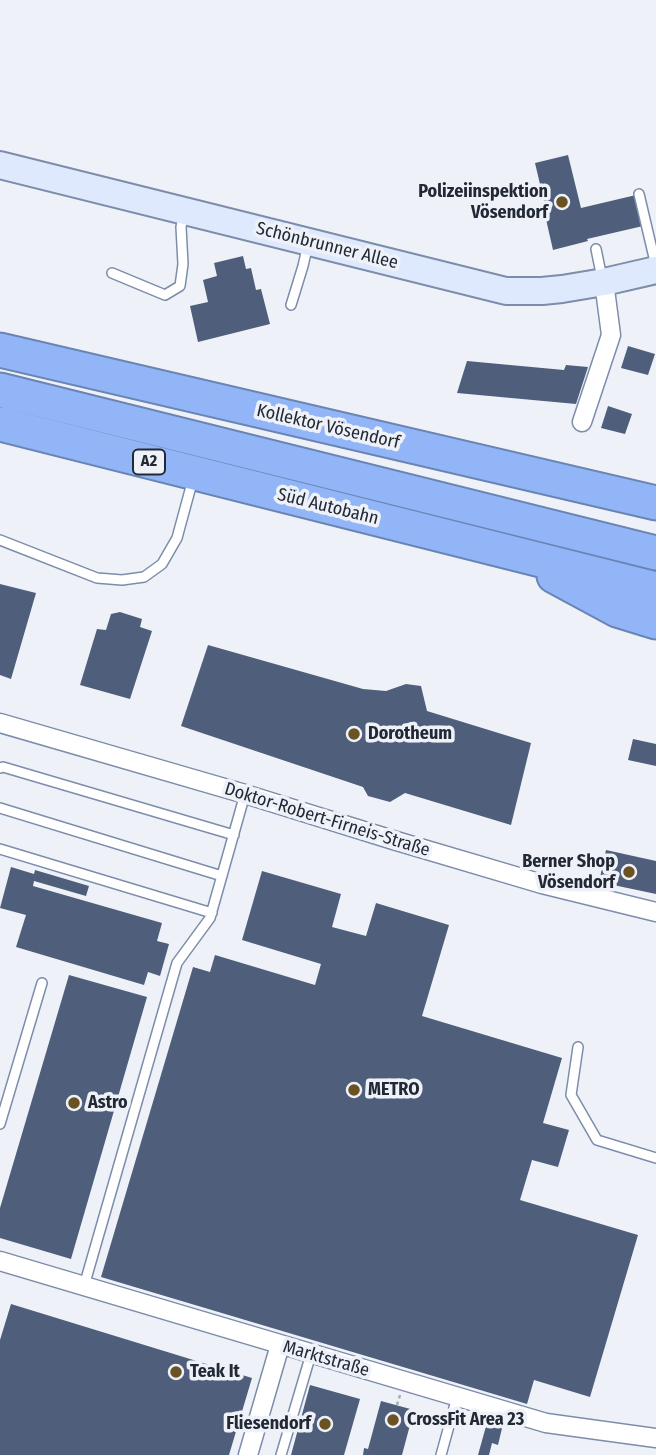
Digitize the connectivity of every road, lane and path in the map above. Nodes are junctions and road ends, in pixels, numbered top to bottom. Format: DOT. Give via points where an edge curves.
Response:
graph roads {
  1 [pos="0,164"];
  2 [pos="639,194"];
  3 [pos="184,211"];
  4 [pos="308,242"];
  5 [pos="596,249"];
  6 [pos="656,268"];
  7 [pos="112,273"];
  8 [pos="603,282"];
  9 [pos="291,305"];
  10 [pos="0,350"];
  11 [pos="0,390"];
  12 [pos="582,422"];
  13 [pos="0,424"];
  14 [pos="194,473"];
  15 [pos="656,503"];
  16 [pos="0,540"];
  17 [pos="656,553"];
  18 [pos="515,554"];
  19 [pos="656,589"];
  20 [pos="656,622"];
  21 [pos="0,723"];
  22 [pos="0,768"];
  23 [pos="245,794"];
  24 [pos="0,808"];
  25 [pos="234,835"];
  26 [pos="0,849"];
  27 [pos="222,876"];
  28 [pos="656,912"];
  29 [pos="212,913"];
  30 [pos="42,983"];
  31 [pos="578,1047"];
  32 [pos="0,1124"];
  33 [pos="656,1158"];
  34 [pos="0,1261"];
  35 [pos="84,1286"];
  36 [pos="280,1345"];
  37 [pos="311,1354"];
  38 [pos="400,1395"];
  39 [pos="457,1397"];
  40 [pos="397,1405"];
  41 [pos="656,1438"];
  42 [pos="248,1455"];
  43 [pos="281,1455"];
  44 [pos="441,1455"];
  1 -- 3 [label="main road, Schönbrunner Allee"];
  2 -- 6 [label="lane"];
  3 -- 4 [label="main road, Schönbrunner Allee"];
  3 -- 7 [label="lane" via="180,286 165,295"];
  4 -- 8 [label="main road, Schönbrunner Allee" via="506,290 542,291"];
  4 -- 9 [label="lane"];
  5 -- 8 [label="lane"];
  6 -- 8 [label="main road, Schönbrunner Allee"];
  8 -- 12 [label="street" via="611,335"];
  10 -- 15 [label="highway, Kollektor Vösendorf"];
  11 -- 17 [label="highway, Süd Autobahn / A2"];
  13 -- 14 [label="highway, Süd Autobahn / A2"];
  14 -- 16 [label="lane" via="177,538 162,564 144,577 97,578"];
  14 -- 18 [label="highway, Süd Autobahn / A2"];
  18 -- 19 [label="highway, Süd Autobahn / A2"];
  18 -- 20 [label="highway" via="617,610"];
  21 -- 23 [label="street, Doktor-Robert-Firneis-Straße"];
  22 -- 25 [label="lane"];
  23 -- 25 [label="lane"];
  23 -- 28 [label="street, Doktor-Robert-Firneis-Straße" via="542,884"];
  24 -- 27 [label="lane"];
  25 -- 27 [label="lane"];
  26 -- 29 [label="lane"];
  27 -- 29 [label="lane"];
  29 -- 35 [label="lane" via="177,963"];
  30 -- 32 [label="lane"];
  31 -- 33 [label="lane" via="571,1094 597,1140"];
  34 -- 35 [label="street, Marktstraße"];
  35 -- 36 [label="street, Marktstraße"];
  36 -- 37 [label="street, Marktstraße"];
  36 -- 42 [label="street"];
  37 -- 39 [label="street, Marktstraße"];
  37 -- 43 [label="lane"];
  38 -- 40 [label="path"];
  39 -- 41 [label="street, Marktstraße" via="546,1423"];
  39 -- 44 [label="lane"];
}
